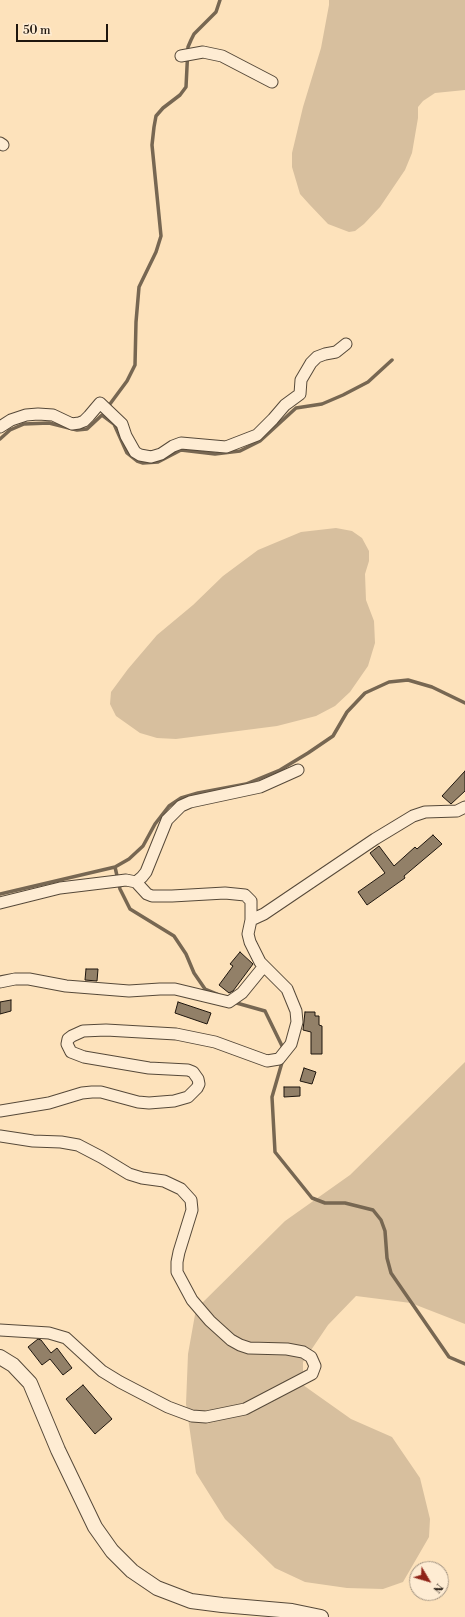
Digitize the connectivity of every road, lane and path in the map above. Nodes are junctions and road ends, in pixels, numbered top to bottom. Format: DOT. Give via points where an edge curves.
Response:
graph roads {
  1 [pos="186,55"];
  2 [pos="272,82"];
  3 [pos="346,344"];
  4 [pos="0,427"];
  5 [pos="298,770"];
  6 [pos="465,807"];
  7 [pos="131,881"];
  8 [pos="0,903"];
  9 [pos="251,920"];
  10 [pos="264,966"];
  11 [pos="0,982"];
  12 [pos="0,1111"];
  13 [pos="0,1136"];
  14 [pos="0,1330"];
  15 [pos="0,1357"];
  16 [pos="321,1617"];
  1 -- 2 [label="street" via="203,52 222,56"];
  3 -- 4 [label="street" via="336,352 317,357 311,363 301,380 300,394 285,405 257,435 226,447 182,443 151,457 140,455 135,452 122,424 100,403 79,423 72,424 53,415 38,414 11,420"];
  5 -- 7 [label="street" via="260,787 180,806 167,820 146,872 142,877"];
  6 -- 9 [label="street" via="457,811 425,812 413,816"];
  7 -- 8 [label="street" via="60,888"];
  7 -- 9 [label="street" via="152,896 225,893 244,895 251,901"];
  9 -- 10 [label="street" via="248,934 250,942"];
  10 -- 11 [label="street" via="233,1000 175,989 129,992 66,986 29,979"];
  10 -- 12 [label="street" via="287,989 296,1011 297,1022 291,1044 279,1058 267,1061 215,1042 176,1034 83,1031 68,1039 70,1052 84,1057 150,1068 188,1070 198,1078 197,1088 188,1097 174,1101 138,1102 92,1092 49,1104"];
  13 -- 14 [label="street" via="78,1146 129,1174 164,1181 181,1189 191,1200 192,1210 179,1252 177,1272 192,1300 210,1321 240,1345 303,1352 311,1357 315,1366 312,1374 245,1409 206,1417 192,1416 168,1407 120,1382 102,1370 66,1338 49,1332"];
  15 -- 16 [label="street" via="13,1365 30,1383 58,1450 95,1527 112,1551 132,1571 157,1588 192,1601 292,1611"];
}
